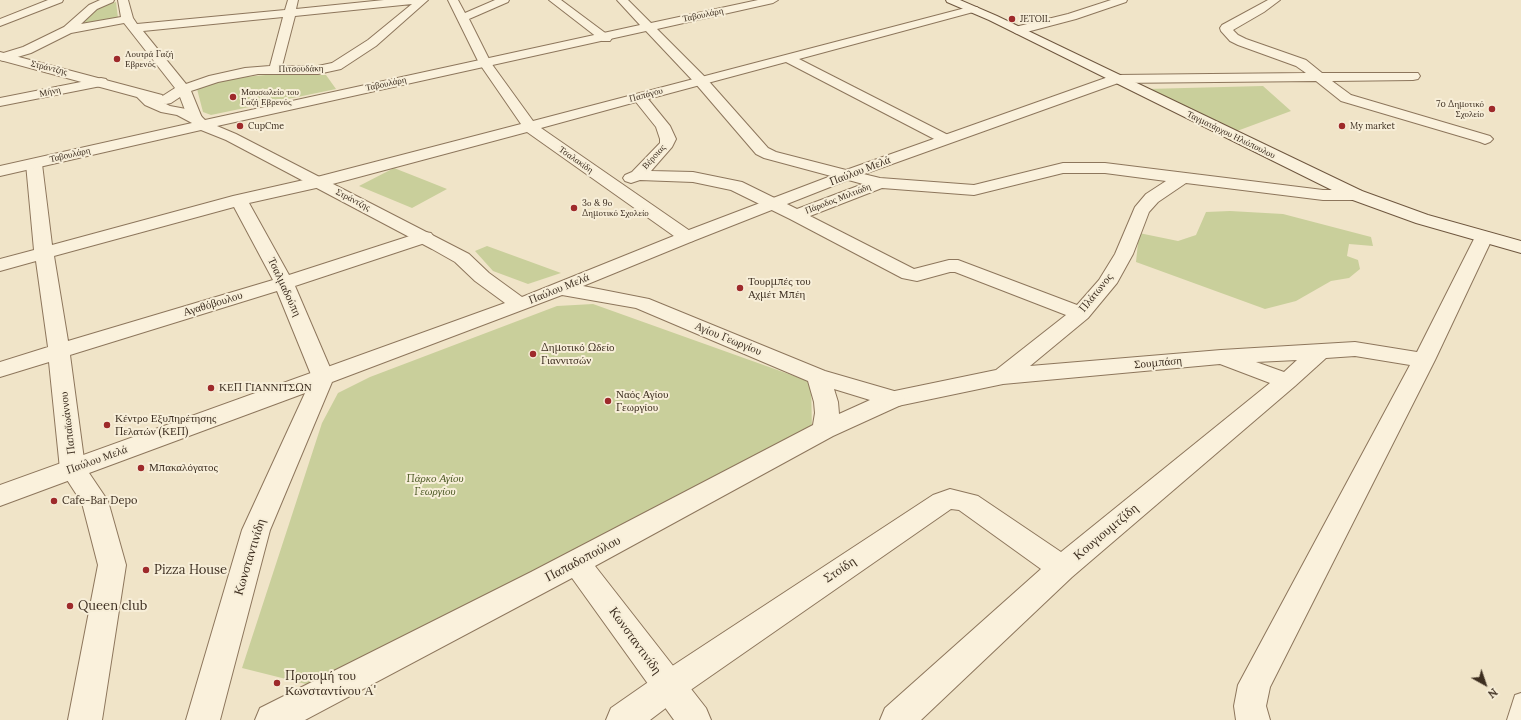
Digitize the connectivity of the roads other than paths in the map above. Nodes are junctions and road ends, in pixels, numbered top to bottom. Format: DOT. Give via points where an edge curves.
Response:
graph roads {
  1 [pos="58,0"];
  2 [pos="109,0"];
  3 [pos="123,0"];
  4 [pos="294,0"];
  5 [pos="418,0"];
  6 [pos="423,0"];
  7 [pos="453,0"];
  8 [pos="504,0"];
  9 [pos="554,0"];
  10 [pos="622,0"];
  11 [pos="773,0"];
  12 [pos="951,0"];
  13 [pos="1122,0"];
  14 [pos="1275,0"];
  15 [pos="750,2"];
  16 [pos="973,9"];
  17 [pos="6,11"];
  18 [pos="290,12"];
  19 [pos="17,16"];
  20 [pos="462,18"];
  21 [pos="0,23"];
  22 [pos="131,24"];
  23 [pos="648,27"];
  24 [pos="68,30"];
  25 [pos="1019,30"];
  26 [pos="606,38"];
  27 [pos="2,56"];
  28 [pos="787,58"];
  29 [pos="485,63"];
  30 [pos="275,70"];
  31 [pos="1413,76"];
  32 [pos="1318,77"];
  33 [pos="1116,79"];
  34 [pos="700,80"];
  35 [pos="101,82"];
  36 [pos="185,92"];
  37 [pos="639,97"];
  38 [pos="0,102"];
  39 [pos="171,105"];
  40 [pos="199,121"];
  41 [pos="530,127"];
  42 [pos="945,139"];
  43 [pos="1485,139"];
  44 [pos="34,164"];
  45 [pos="0,171"];
  46 [pos="638,175"];
  47 [pos="847,175"];
  48 [pos="1184,177"];
  49 [pos="319,182"];
  50 [pos="880,183"];
  51 [pos="613,186"];
  52 [pos="1356,195"];
  53 [pos="239,200"];
  54 [pos="773,204"];
  55 [pos="796,215"];
  56 [pos="424,237"];
  57 [pos="687,237"];
  58 [pos="1484,238"];
  59 [pos="1521,247"];
  60 [pos="44,254"];
  61 [pos="0,265"];
  62 [pos="284,283"];
  63 [pos="561,289"];
  64 [pos="520,305"];
  65 [pos="1080,314"];
  66 [pos="59,351"];
  67 [pos="1320,351"];
  68 [pos="1221,357"];
  69 [pos="1424,360"];
  70 [pos="0,370"];
  71 [pos="817,376"];
  72 [pos="1003,376"];
  73 [pos="323,377"];
  74 [pos="1287,381"];
  75 [pos="893,399"];
  76 [pos="824,430"];
  77 [pos="73,469"];
  78 [pos="0,496"];
  79 [pos="576,562"];
  80 [pos="1062,568"];
  81 [pos="668,687"];
  82 [pos="1521,701"];
  83 [pos="85,720"];
  84 [pos="203,720"];
  85 [pos="272,720"];
  86 [pos="623,720"];
  87 [pos="694,720"];
  88 [pos="897,720"];
  89 [pos="1253,720"];
  90 [pos="1515,720"];
  1 -- 19 [label="street"];
  2 -- 24 [label="street" via="93,7"];
  3 -- 22 [label="street" via="124,10"];
  4 -- 18 [label="street"];
  5 -- 18 [label="street"];
  6 -- 30 [label="street, Πιτσουδάκη" via="372,43 336,66 318,70"];
  7 -- 20 [label="street, Τσαλακίδη"];
  8 -- 20 [label="street"];
  9 -- 26 [label="street"];
  10 -- 23 [label="street"];
  11 -- 15 [label="street, Ταβουλάρη"];
  12 -- 16 [label="street, Ταγματάρχου Ηλιόπουλου"];
  13 -- 25 [label="street" via="1072,17"];
  14 -- 32 [label="street" via="1229,26 1226,28 1227,31 1242,42 1301,63"];
  15 -- 23 [label="street, Ταβουλάρη"];
  16 -- 25 [label="street, Ταγματάρχου Ηλιόπουλου"];
  16 -- 28 [label="street, Παπάγου"];
  17 -- 19 [label="street"];
  18 -- 22 [label="street"];
  18 -- 30 [label="street"];
  19 -- 21 [label="street"];
  20 -- 29 [label="street, Τσαλακίδη"];
  22 -- 24 [label="street"];
  22 -- 36 [label="street"];
  23 -- 26 [label="street, Ταβουλάρη"];
  23 -- 34 [label="street"];
  24 -- 27 [label="street" via="27,50"];
  25 -- 33 [label="street, Ταγματάρχου Ηλιόπουλου"];
  26 -- 29 [label="street, Ταβουλάρη"];
  27 -- 35 [label="street, Στράντζης"];
  28 -- 34 [label="street, Παπάγου"];
  28 -- 42 [label="street"];
  29 -- 40 [label="street, Ταβουλάρη"];
  29 -- 41 [label="street, Τσαλακίδη"];
  30 -- 36 [label="street, Πιτσουδάκη" via="245,72 214,79"];
  31 -- 32 [label="street"];
  32 -- 33 [label="street"];
  32 -- 43 [label="street" via="1346,98"];
  33 -- 42 [label="street, Παύλου Μελά"];
  33 -- 52 [label="street, Ταγματάρχου Ηλιόπουλου"];
  34 -- 37 [label="street, Παπάγου"];
  34 -- 47 [label="street" via="762,151"];
  35 -- 38 [label="street, Μήνη"];
  35 -- 39 [label="street, Στράντζης" via="143,95 150,102 166,109"];
  36 -- 39 [label="street" via="177,104"];
  36 -- 40 [label="street"];
  37 -- 41 [label="street, Παπάγου"];
  37 -- 46 [label="street, Βέροιας" via="663,126 668,139"];
  39 -- 40 [label="street, Στράντζης"];
  40 -- 44 [label="street, Ταβουλάρη"];
  40 -- 49 [label="street, Στράντζης"];
  41 -- 49 [label="street, Παπάγου"];
  41 -- 51 [label="street, Τσαλακίδη"];
  42 -- 47 [label="street, Παύλου Μελά"];
  44 -- 45 [label="street, Ταβουλάρη"];
  44 -- 60 [label="street, Παπαϊωάννου"];
  46 -- 51 [label="street, Βέροιας"];
  46 -- 54 [label="street" via="693,177 726,183"];
  47 -- 50 [label="street"];
  47 -- 54 [label="street, Παύλου Μελά"];
  48 -- 50 [label="street" via="1105,168 1063,168 974,190"];
  48 -- 52 [label="street" via="1323,195"];
  48 -- 65 [label="street, Πλάτωνος" via="1152,198 1141,211 1124,254 1107,283"];
  49 -- 53 [label="street, Παπάγου"];
  49 -- 56 [label="street, Στράντζης"];
  50 -- 55 [label="street, Πάροδος Μιλτιάδη"];
  51 -- 57 [label="street, Τσαλακίδη"];
  52 -- 58 [label="street, Ταγματάρχου Ηλιόπουλου"];
  53 -- 60 [label="street, Παπάγου"];
  53 -- 62 [label="street, Τσαλμαδούπη"];
  54 -- 55 [label="street"];
  54 -- 57 [label="street, Παύλου Μελά"];
  55 -- 65 [label="street" via="908,274 917,275 958,266"];
  56 -- 62 [label="street, Αγαθόβουλου"];
  56 -- 64 [label="street, Στράντζης" via="462,258 482,277"];
  57 -- 63 [label="street, Παύλου Μελά"];
  58 -- 59 [label="street, Ταγματάρχου Ηλιόπουλου"];
  58 -- 69 [label="street"];
  60 -- 61 [label="street, Παπάγου"];
  60 -- 66 [label="street, Παπαϊωάννου"];
  62 -- 66 [label="street, Αγαθόβουλου"];
  62 -- 73 [label="street, Τσαλμαδούπη"];
  63 -- 64 [label="street, Παύλου Μελά"];
  63 -- 71 [label="street, Αγίου Γεωργίου" via="642,304"];
  64 -- 73 [label="street, Παύλου Μελά"];
  65 -- 72 [label="street, Πλάτωνος"];
  66 -- 70 [label="street, Αγαθόβουλου"];
  66 -- 77 [label="street, Παπαϊωάννου"];
  67 -- 68 [label="street, Σουμπάση"];
  67 -- 69 [label="street, Σουμπάση" via="1355,349"];
  67 -- 74 [label="street, Κουγιουμτζίδη"];
  68 -- 72 [label="street, Σουμπάση"];
  68 -- 74 [label="street"];
  69 -- 89 [label="street" via="1254,685 1250,706"];
  71 -- 75 [label="street, Αγίου Γεωργίου"];
  71 -- 76 [label="street" via="826,402"];
  72 -- 75 [label="street, Σουμπάση"];
  73 -- 77 [label="street, Παύλου Μελά"];
  73 -- 84 [label="street, Κωνσταντινίδη" via="256,530"];
  74 -- 80 [label="street, Κουγιουμτζίδη"];
  75 -- 76 [label="street, Παπαδοπούλου"];
  76 -- 79 [label="street, Παπαδοπούλου"];
  77 -- 78 [label="street, Παύλου Μελά"];
  77 -- 83 [label="street, Παπαϊωάννου" via="95,501 112,565"];
  79 -- 81 [label="street, Κωνσταντινίδη"];
  79 -- 85 [label="street, Παπαδοπούλου"];
  80 -- 81 [label="street, Στοίδη" via="969,503 950,499"];
  80 -- 88 [label="street, Κουγιουμτζίδη"];
  81 -- 86 [label="street, Στοίδη"];
  81 -- 87 [label="street, Κωνσταντινίδη"];
  82 -- 90 [label="lane"];
}
